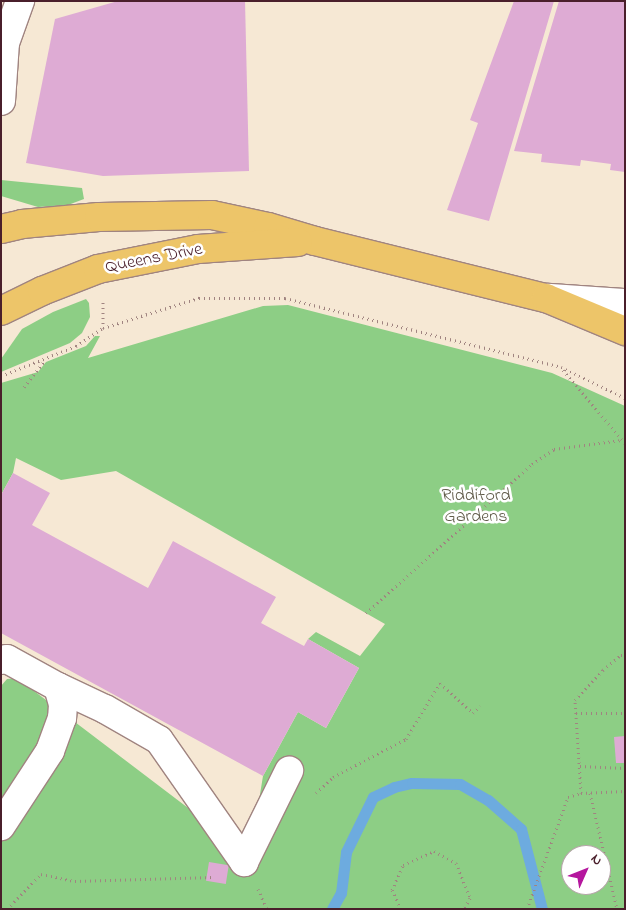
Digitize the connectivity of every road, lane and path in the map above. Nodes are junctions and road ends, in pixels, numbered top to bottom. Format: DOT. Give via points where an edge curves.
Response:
graph roads {
  1 [pos="20,1"];
  2 [pos="3,41"];
  3 [pos="1,101"];
  4 [pos="1,229"];
  5 [pos="314,241"];
  6 [pos="546,298"];
  7 [pos="103,300"];
  8 [pos="625,303"];
  9 [pos="1,311"];
  10 [pos="103,328"];
  11 [pos="625,331"];
  12 [pos="45,359"];
  13 [pos="561,367"];
  14 [pos="1,376"];
  15 [pos="24,387"];
  16 [pos="625,398"];
  17 [pos="621,440"];
  18 [pos="625,443"];
  19 [pos="366,613"];
  20 [pos="625,655"];
  21 [pos="1,660"];
  22 [pos="58,687"];
  23 [pos="480,706"];
  24 [pos="576,713"];
  25 [pos="623,714"];
  26 [pos="580,766"];
  27 [pos="624,768"];
  28 [pos="289,771"];
  29 [pos="625,791"];
  30 [pos="581,793"];
  31 [pos="590,793"];
  32 [pos="314,795"];
  33 [pos="1,826"];
  34 [pos="218,877"];
  35 [pos="8,909"];
  36 [pos="401,909"];
  37 [pos="464,909"];
  38 [pos="527,909"];
  39 [pos="617,909"];
  1 -- 2 [label="street"];
  2 -- 3 [label="street"];
  4 -- 5 [label="main road, Queens Drive" via="99,217 212,215"];
  5 -- 6 [label="main road, Queens Drive"];
  5 -- 9 [label="main road, Queens Drive" via="198,249 98,269"];
  6 -- 8 [label="street, Queens Drive"];
  6 -- 11 [label="main road, Queens Drive"];
  7 -- 10 [label="path"];
  10 -- 12 [label="path" via="76,346"];
  10 -- 13 [label="path" via="198,298 286,298"];
  12 -- 14 [label="path"];
  12 -- 15 [label="path"];
  13 -- 16 [label="path"];
  13 -- 17 [label="path"];
  17 -- 18 [label="path"];
  17 -- 19 [label="path" via="554,450 532,464"];
  20 -- 24 [label="path" via="603,670 575,700"];
  21 -- 22 [label="street" via="7,660"];
  22 -- 28 [label="street" via="159,740 244,862"];
  22 -- 33 [label="street" via="63,705 62,718 50,751"];
  23 -- 32 [label="path" via="473,713 440,683 406,739 333,777"];
  24 -- 25 [label="path"];
  24 -- 26 [label="path"];
  26 -- 27 [label="path"];
  26 -- 30 [label="path"];
  29 -- 31 [label="path"];
  30 -- 31 [label="path"];
  30 -- 38 [label="path" via="568,797 564,804"];
  31 -- 39 [label="path"];
  34 -- 35 [label="path" via="75,881 41,874"];
  36 -- 37 [label="path" via="392,890 403,865 434,851 456,863 470,898"];
}
